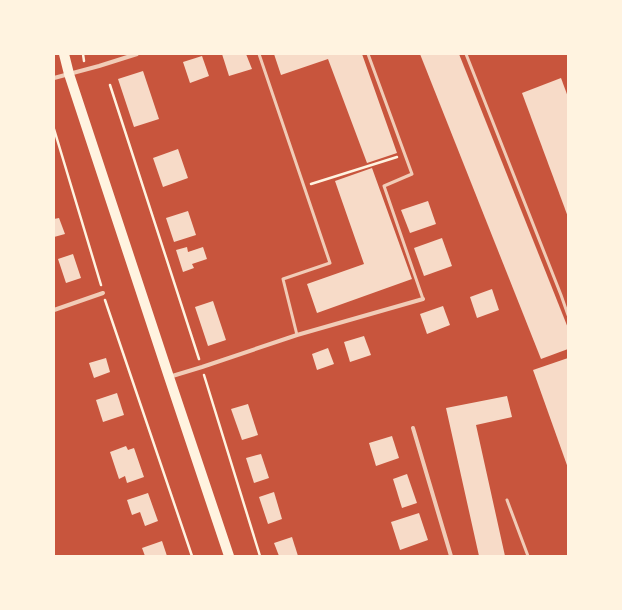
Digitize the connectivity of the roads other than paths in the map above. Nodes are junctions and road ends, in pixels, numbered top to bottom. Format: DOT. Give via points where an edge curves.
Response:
graph roads {
  1 [pos="64,54"];
  2 [pos="137,54"];
  3 [pos="260,54"];
  4 [pos="368,54"];
  5 [pos="466,54"];
  6 [pos="70,74"];
  7 [pos="54,78"];
  8 [pos="103,293"];
  9 [pos="423,299"];
  10 [pos="54,310"];
  11 [pos="568,315"];
  12 [pos="297,335"];
  13 [pos="169,377"];
  14 [pos="413,428"];
  15 [pos="507,500"];
  16 [pos="229,556"];
  17 [pos="451,556"];
  18 [pos="528,556"];
  1 -- 6 [label="main road"];
  2 -- 6 [label="street"];
  3 -- 12 [label="lane" via="330,263 283,279"];
  4 -- 9 [label="lane" via="412,174 384,186"];
  5 -- 11 [label="lane"];
  6 -- 7 [label="street"];
  6 -- 13 [label="main road"];
  8 -- 10 [label="street"];
  9 -- 12 [label="street"];
  12 -- 13 [label="street"];
  13 -- 16 [label="main road"];
  14 -- 17 [label="street"];
  15 -- 18 [label="lane"];
}
